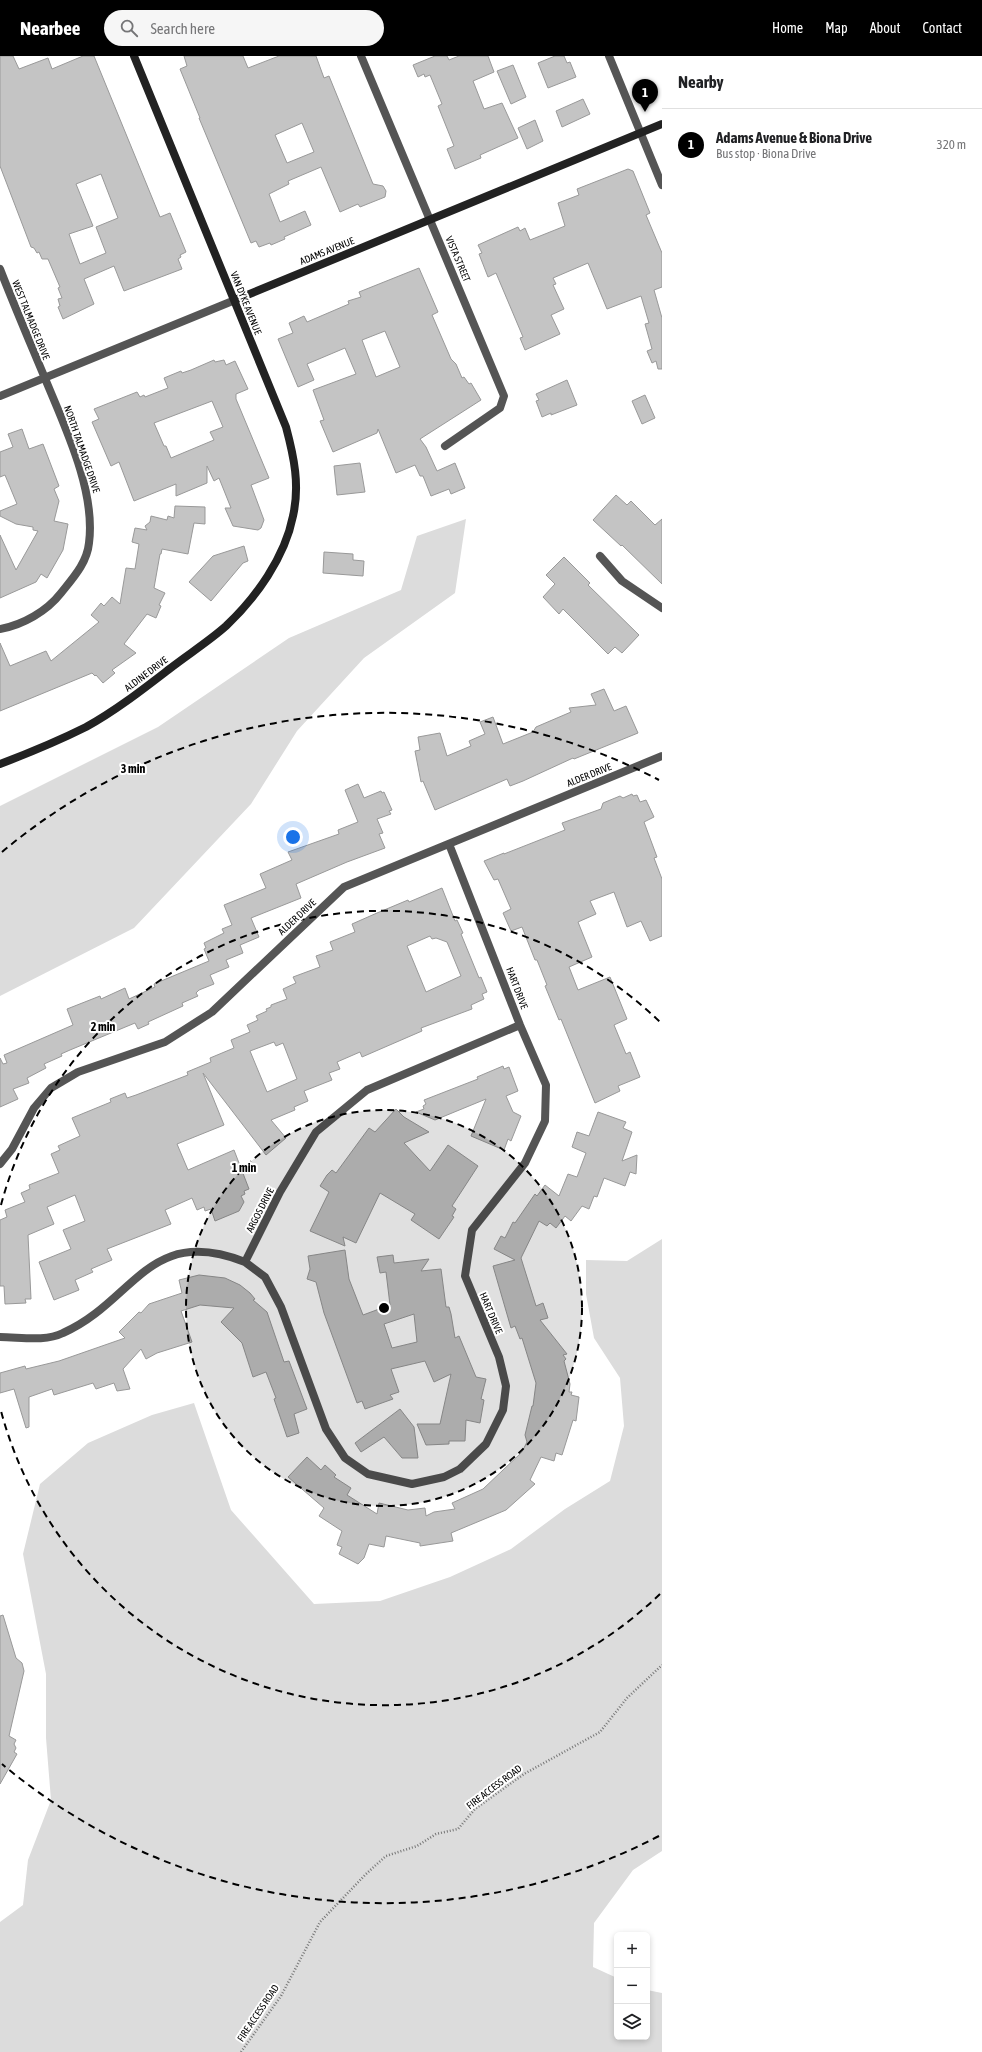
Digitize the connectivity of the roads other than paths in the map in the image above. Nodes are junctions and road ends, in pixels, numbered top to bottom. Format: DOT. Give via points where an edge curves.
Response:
graph roads {
  1 [pos="134,56"];
  2 [pos="362,56"];
  3 [pos="609,56"];
  4 [pos="662,124"];
  5 [pos="641,133"];
  6 [pos="662,185"];
  7 [pos="430,220"];
  8 [pos="0,269"];
  9 [pos="235,300"];
  10 [pos="44,378"];
  11 [pos="0,396"];
  12 [pos="445,446"];
  13 [pos="600,556"];
  14 [pos="275,563"];
  15 [pos="662,608"];
  16 [pos="0,629"];
  17 [pos="662,756"];
  18 [pos="0,764"];
  19 [pos="450,844"];
  20 [pos="520,1025"];
  21 [pos="0,1164"];
  22 [pos="245,1262"];
  23 [pos="0,1337"];
  1 -- 9 [label="main road, VAN DYKE AVENUE"];
  2 -- 7 [label="street, VISTA STREET"];
  3 -- 5 [label="street"];
  4 -- 5 [label="main road, ADAMS AVENUE"];
  5 -- 6 [label="street"];
  5 -- 7 [label="main road, ADAMS AVENUE"];
  7 -- 9 [label="main road, ADAMS AVENUE"];
  7 -- 12 [label="street, VISTA STREET" via="504,396 500,408"];
  8 -- 10 [label="street, WEST TALMADGE DRIVE"];
  9 -- 10 [label="street, ADAMS AVENUE"];
  9 -- 14 [label="main road, VAN DYKE AVENUE" via="286,427 295,463 296,491 293,516"];
  10 -- 11 [label="street, ADAMS AVENUE"];
  10 -- 16 [label="street, NORTH TALMADGE DRIVE" via="85,486 91,512 89,545 80,569 54,602 28,620"];
  13 -- 15 [label="street" via="622,581"];
  14 -- 18 [label="main road, ALDINE DRIVE" via="255,594 226,626 134,697 87,726"];
  17 -- 19 [label="street, ALDER DRIVE"];
  19 -- 20 [label="street, HART DRIVE"];
  19 -- 21 [label="street, ALDER DRIVE" via="344,887 212,1012 165,1042 78,1072 51,1088 34,1108 12,1149"];
  20 -- 22 [label="street, ARGOS DRIVE" via="367,1090 316,1132 280,1192"];
  20 -- 22 [label="street, HART DRIVE" via="546,1085 545,1121 525,1163 472,1230 465,1276 499,1357 506,1386 503,1410 486,1444 460,1469 444,1477 412,1484 368,1474 345,1458 326,1429 282,1307 265,1277"];
  22 -- 23 [label="street" via="227,1255 189,1251 165,1258 143,1271 90,1318 62,1334 42,1338"];
}
